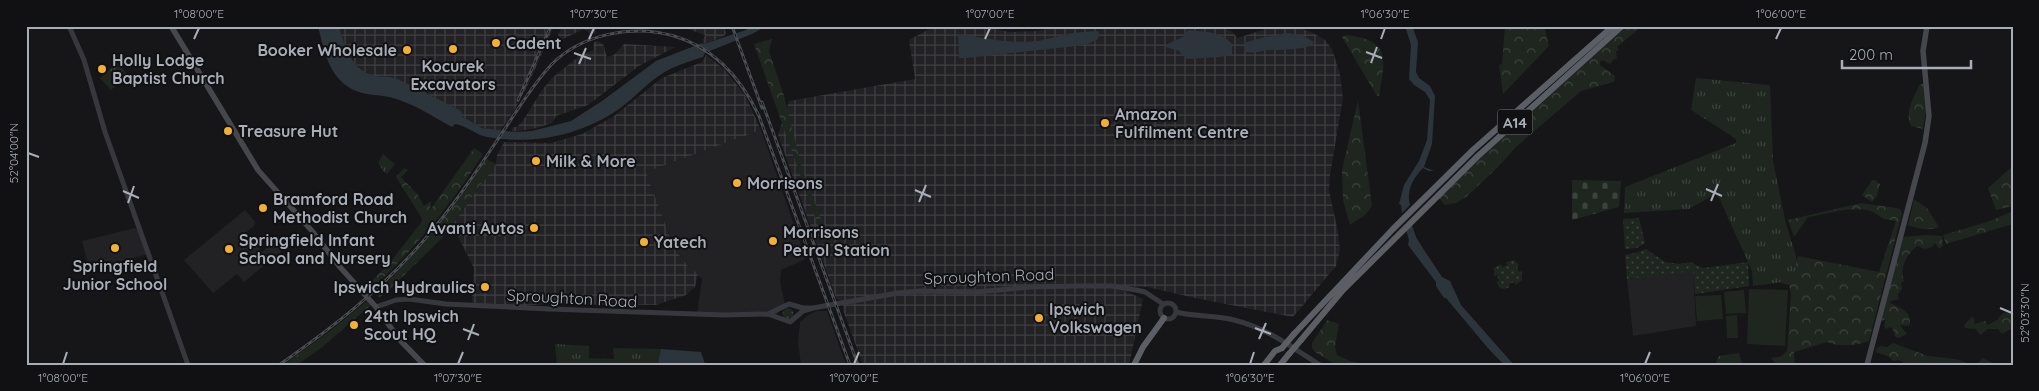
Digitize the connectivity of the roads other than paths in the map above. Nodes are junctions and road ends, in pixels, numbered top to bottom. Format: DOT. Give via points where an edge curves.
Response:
graph roads {
  1 [pos="69,26"];
  2 [pos="171,26"];
  3 [pos="1613,26"];
  4 [pos="1622,26"];
  5 [pos="1927,26"];
  6 [pos="1594,47"];
  7 [pos="1587,53"];
  8 [pos="1162,304"];
  9 [pos="794,306"];
  10 [pos="376,307"];
  11 [pos="813,308"];
  12 [pos="779,309"];
  13 [pos="1176,312"];
  14 [pos="768,314"];
  15 [pos="797,315"];
  16 [pos="1164,318"];
  17 [pos="780,319"];
  18 [pos="1282,348"];
  19 [pos="1291,355"];
  20 [pos="188,365"];
  21 [pos="424,365"];
  22 [pos="1134,365"];
  23 [pos="1264,365"];
  24 [pos="1269,365"];
  25 [pos="1280,365"];
  26 [pos="1285,365"];
  27 [pos="1320,365"];
  28 [pos="1867,365"];
  1 -- 20 [label="street" via="84,60 105,132"];
  2 -- 10 [label="main road" via="258,170"];
  3 -- 6 [label="highway, A14"];
  4 -- 6 [label="highway, A14"];
  5 -- 28 [label="main road" via="1923,51 1929,116 1925,143"];
  6 -- 7 [label="highway, A14"];
  7 -- 18 [label="highway, A14, bridge" via="1473,150 1393,229"];
  7 -- 19 [label="highway, A14, bridge" via="1343,290"];
  8 -- 11 [label="street, Sproughton Road" via="1145,292 1136,290 1076,286 976,292 920,291"];
  8 -- 13 [label="street" via="1172,303"];
  8 -- 16 [label="street" via="1160,312"];
  9 -- 11 [label="street, Sproughton Road"];
  9 -- 12 [label="street, Sproughton Road" via="785,304"];
  9 -- 15 [label="street"];
  10 -- 14 [label="street, Sproughton Road" via="409,299 446,304 659,314"];
  10 -- 21 [label="main road"];
  11 -- 15 [label="street, Sproughton Road"];
  12 -- 14 [label="street, Sproughton Road"];
  12 -- 17 [label="street"];
  13 -- 16 [label="street" via="1173,318"];
  13 -- 27 [label="street" via="1258,326"];
  14 -- 17 [label="street, Sproughton Road"];
  15 -- 17 [label="street, Sproughton Road" via="790,322"];
  16 -- 22 [label="highway"];
  18 -- 23 [label="highway" via="1275,351"];
  18 -- 24 [label="highway, A14"];
  19 -- 25 [label="highway"];
  19 -- 26 [label="highway"];
}
